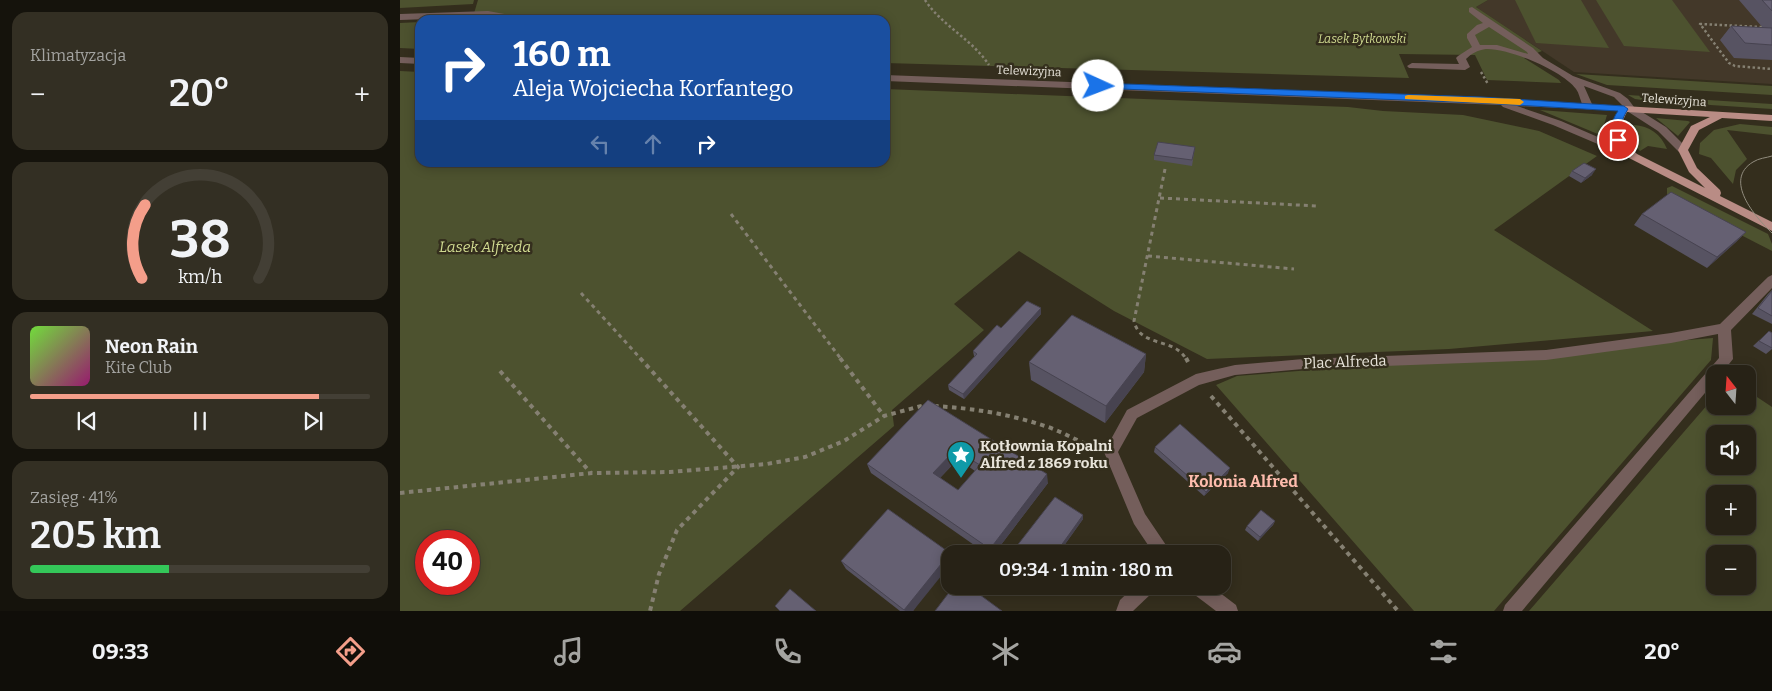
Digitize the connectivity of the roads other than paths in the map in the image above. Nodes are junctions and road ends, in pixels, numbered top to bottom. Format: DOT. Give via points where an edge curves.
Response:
graph roads {
  1 [pos="1472,10"];
  2 [pos="459,15"];
  3 [pos="494,15"];
  4 [pos="415,16"];
  5 [pos="400,17"];
  6 [pos="1490,24"];
  7 [pos="1477,47"];
  8 [pos="400,60"];
  9 [pos="1540,60"];
  10 [pos="415,61"];
  11 [pos="1412,66"];
  12 [pos="890,78"];
  13 [pos="1569,78"];
  14 [pos="1491,100"];
  15 [pos="1588,106"];
  16 [pos="1627,109"];
  17 [pos="1722,115"];
  18 [pos="1772,118"];
  19 [pos="1683,150"];
  20 [pos="1633,156"];
  21 [pos="1727,203"];
  22 [pos="1772,227"];
  23 [pos="1772,280"];
  24 [pos="1724,328"];
  25 [pos="1158,545"];
  26 [pos="1138,595"];
  27 [pos="1209,595"];
  28 [pos="1124,611"];
  29 [pos="1230,611"];
  30 [pos="1511,611"];
  1 -- 6 [label="street"];
  2 -- 3 [label="street"];
  4 -- 5 [label="street"];
  6 -- 7 [label="street" via="1471,34"];
  6 -- 9 [label="street"];
  7 -- 9 [label="street" via="1498,48"];
  7 -- 11 [label="street" via="1461,58 1465,67"];
  8 -- 10 [label="street"];
  9 -- 13 [label="street"];
  12 -- 14 [label="street, Telewizyjna"];
  13 -- 15 [label="street" via="1580,88"];
  13 -- 16 [label="street" via="1617,95 1625,101"];
  14 -- 15 [label="street, Telewizyjna"];
  14 -- 20 [label="street" via="1557,123"];
  15 -- 16 [label="street, Telewizyjna"];
  16 -- 17 [label="main road, Telewizyjna"];
  16 -- 19 [label="street" via="1662,129"];
  16 -- 20 [label="main road" via="1616,120 1616,130 1618,140"];
  17 -- 18 [label="main road, Telewizyjna"];
  17 -- 19 [label="main road" via="1695,128"];
  19 -- 21 [label="main road" via="1693,170"];
  20 -- 21 [label="main road"];
  21 -- 22 [label="main road"];
  23 -- 24 [label="street"];
  24 -- 25 [label="street, Plac Alfreda" via="1546,355 1303,364 1235,370 1196,380 1132,414 1111,452 1139,519"];
  24 -- 30 [label="street" via="1726,359"];
  26 -- 28 [label="street"];
  27 -- 29 [label="street"];
}
